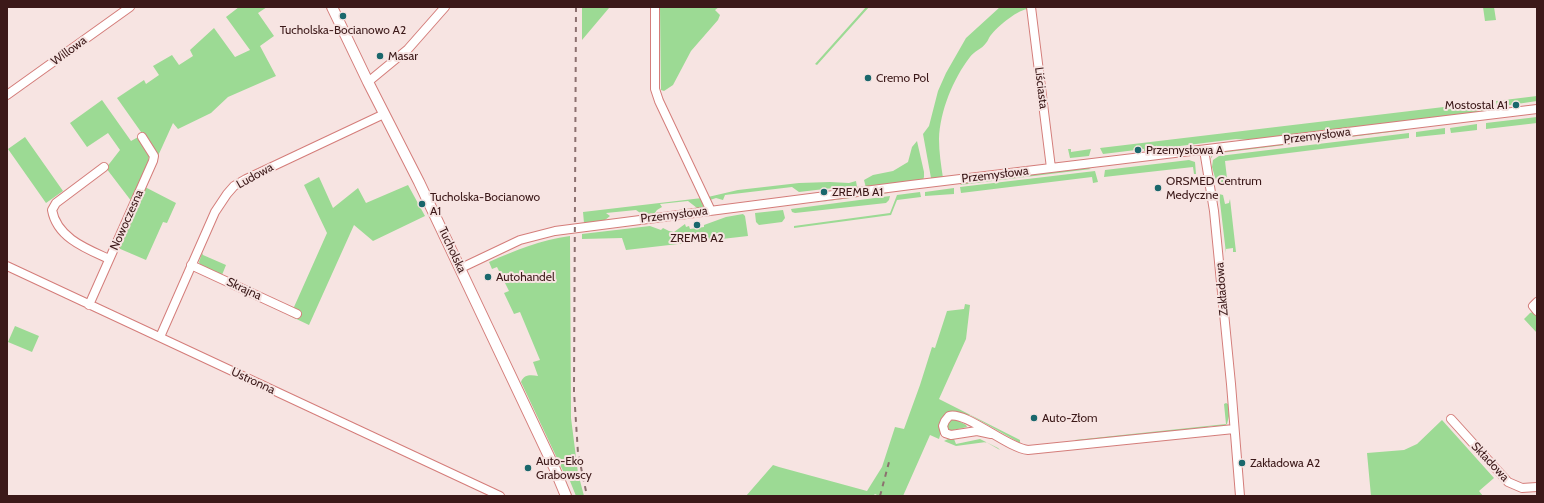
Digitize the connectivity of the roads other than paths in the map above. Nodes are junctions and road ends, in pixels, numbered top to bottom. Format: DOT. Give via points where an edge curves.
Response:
graph roads {
  1 [pos="130,7"];
  2 [pos="332,7"];
  3 [pos="445,7"];
  4 [pos="1031,7"];
  5 [pos="655,8"];
  6 [pos="368,82"];
  7 [pos="7,95"];
  8 [pos="1537,109"];
  9 [pos="384,114"];
  10 [pos="142,137"];
  11 [pos="1204,150"];
  12 [pos="104,167"];
  13 [pos="1051,168"];
  14 [pos="711,211"];
  15 [pos="109,259"];
  16 [pos="191,265"];
  17 [pos="7,266"];
  18 [pos="460,268"];
  19 [pos="89,305"];
  20 [pos="297,314"];
  21 [pos="160,337"];
  22 [pos="1451,420"];
  23 [pos="1234,430"];
  24 [pos="991,434"];
  25 [pos="1537,486"];
  26 [pos="500,496"];
  27 [pos="566,496"];
  28 [pos="1240,496"];
  1 -- 7 [label="street, Willowa"];
  2 -- 6 [label="main road, Tucholska"];
  3 -- 6 [label="street" via="408,49"];
  4 -- 13 [label="street, Liściasta"];
  5 -- 14 [label="street" via="656,89 659,101"];
  6 -- 9 [label="main road, Tucholska"];
  8 -- 11 [label="street, Przemysłowa"];
  9 -- 16 [label="street, Ludowa" via="234,186 215,212"];
  9 -- 18 [label="main road, Tucholska"];
  10 -- 15 [label="street, Nowoczesna" via="154,156"];
  11 -- 13 [label="street, Przemysłowa"];
  11 -- 23 [label="street, Zakładowa" via="1214,212"];
  12 -- 15 [label="street" via="56,203 52,210 55,220 70,240"];
  13 -- 14 [label="street, Przemysłowa"];
  14 -- 18 [label="street, Przemysłowa" via="538,234 513,242"];
  15 -- 19 [label="street, Nowoczesna"];
  16 -- 20 [label="street, Skrajna"];
  16 -- 21 [label="street, Ludowa"];
  17 -- 19 [label="street, Ustronna"];
  18 -- 27 [label="main road, Tucholska"];
  19 -- 21 [label="street, Ustronna"];
  21 -- 26 [label="street, Ustronna"];
  22 -- 25 [label="street, Składowa" via="1508,482 1522,488"];
  23 -- 24 [label="street" via="1030,450"];
  23 -- 28 [label="street, Zakładowa"];
  24 -- 24 [label="street" via="954,416 946,419 943,426 945,433 951,435 977,431"];
}
